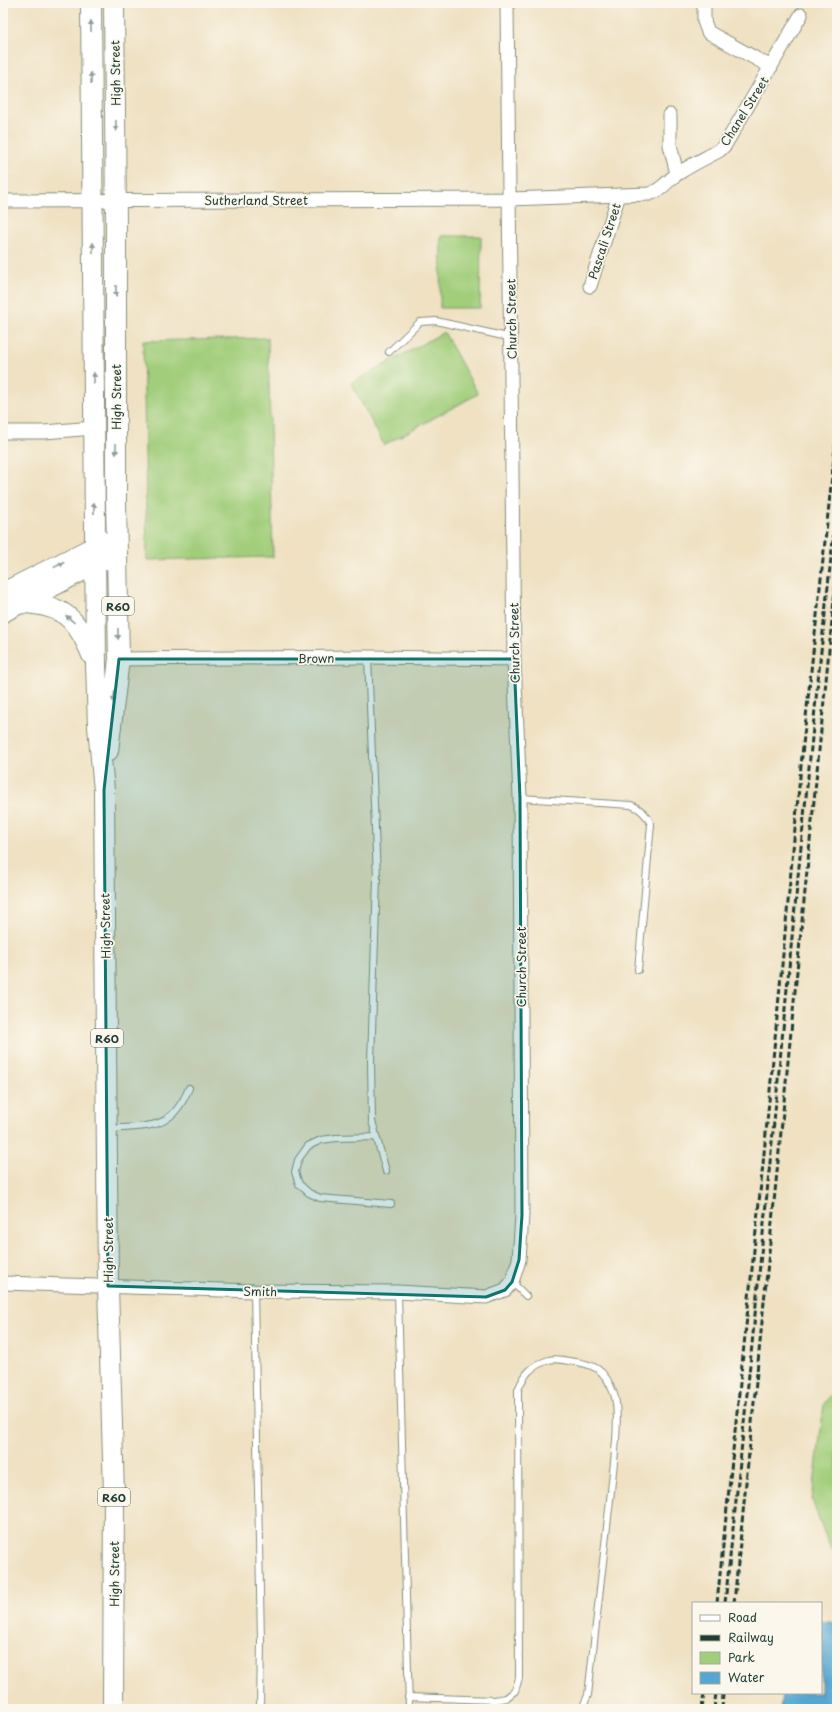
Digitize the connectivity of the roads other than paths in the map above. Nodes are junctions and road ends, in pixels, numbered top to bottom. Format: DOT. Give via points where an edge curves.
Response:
graph roads {
  1 [pos="91,3"];
  2 [pos="114,3"];
  3 [pos="508,3"];
  4 [pos="704,3"];
  5 [pos="801,15"];
  6 [pos="771,67"];
  7 [pos="670,115"];
  8 [pos="677,174"];
  9 [pos="619,195"];
  10 [pos="510,200"];
  11 [pos="3,201"];
  12 [pos="92,201"];
  13 [pos="116,201"];
  14 [pos="590,286"];
  15 [pos="512,338"];
  16 [pos="388,352"];
  17 [pos="94,428"];
  18 [pos="3,432"];
  19 [pos="116,544"];
  20 [pos="95,556"];
  21 [pos="3,593"];
  22 [pos="21,603"];
  23 [pos="3,612"];
  24 [pos="368,657"];
  25 [pos="119,659"];
  26 [pos="514,659"];
  27 [pos="96,664"];
  28 [pos="104,790"];
  29 [pos="520,798"];
  30 [pos="638,970"];
  31 [pos="190,1088"];
  32 [pos="107,1129"];
  33 [pos="375,1137"];
  34 [pos="386,1171"];
  35 [pos="391,1204"];
  36 [pos="512,1282"];
  37 [pos="3,1283"];
  38 [pos="108,1286"];
  39 [pos="254,1291"];
  40 [pos="398,1292"];
  41 [pos="526,1296"];
  42 [pos="408,1697"];
  43 [pos="108,1709"];
  44 [pos="260,1709"];
  45 [pos="409,1709"];
  46 [pos="582,1709"];
  12 -- 1 [label="main road, High Street, one-way"];
  2 -- 13 [label="main road, High Street, one-way"];
  3 -- 10 [label="street, Church Street"];
  4 -- 6 [label="street" via="704,21 708,32"];
  5 -- 6 [label="street, Chanel Street"];
  6 -- 8 [label="street, Chanel Street" via="725,145"];
  7 -- 8 [label="street" via="670,145"];
  8 -- 9 [label="street, Chanel Street" via="656,192"];
  9 -- 10 [label="street, Sutherland Street"];
  9 -- 14 [label="street, Pascali Street"];
  10 -- 13 [label="street, Sutherland Street"];
  10 -- 15 [label="street, Church Street"];
  11 -- 12 [label="street, Sutherland Street"];
  12 -- 13 [label="street, Sutherland Street"];
  17 -- 12 [label="main road, High Street, one-way"];
  13 -- 19 [label="main road, High Street, one-way"];
  15 -- 16 [label="lane" via="436,321 420,322"];
  15 -- 26 [label="street, Church Street"];
  17 -- 18 [label="street"];
  20 -- 17 [label="main road, High Street, one-way"];
  19 -- 20 [label="main road"];
  19 -- 25 [label="main road, High Street / R60, one-way"];
  21 -- 20 [label="main road, one-way"];
  20 -- 22 [label="main road"];
  20 -- 27 [label="main road, High Street / R60"];
  22 -- 23 [label="main road"];
  27 -- 22 [label="main road, one-way" via="82,631 68,616 45,605"];
  24 -- 25 [label="street, Brown"];
  24 -- 26 [label="street, Brown"];
  24 -- 33 [label="lane" via="377,878 371,1062 372,1121"];
  25 -- 28 [label="main road, High Street / R60, one-way"];
  26 -- 29 [label="street, Church Street"];
  27 -- 28 [label="main road, High Street / R60"];
  28 -- 32 [label="main road, High Street / R60"];
  29 -- 30 [label="lane" via="631,805 639,808 647,816 651,824"];
  29 -- 36 [label="street, Church Street" via="522,1215 519,1260"];
  31 -- 32 [label="lane" via="176,1112 166,1122"];
  32 -- 38 [label="main road, High Street / R60"];
  33 -- 34 [label="lane"];
  33 -- 35 [label="lane" via="320,1140 308,1146 298,1160 295,1172 298,1184 308,1193 320,1198"];
  36 -- 40 [label="street, Smith" via="505,1290 486,1297"];
  36 -- 41 [label="lane"];
  37 -- 38 [label="street, Smith"];
  38 -- 39 [label="street, Smith"];
  38 -- 43 [label="main road, High Street / R60" via="114,1494"];
  39 -- 40 [label="street, Smith"];
  39 -- 44 [label="lane"];
  40 -- 42 [label="lane"];
  42 -- 45 [label="lane"];
  42 -- 46 [label="lane" via="494,1700 506,1698 515,1691 519,1678 520,1633 518,1390 530,1368 553,1359 588,1363 599,1370 615,1395 617,1410 615,1453 588,1695"];
}
